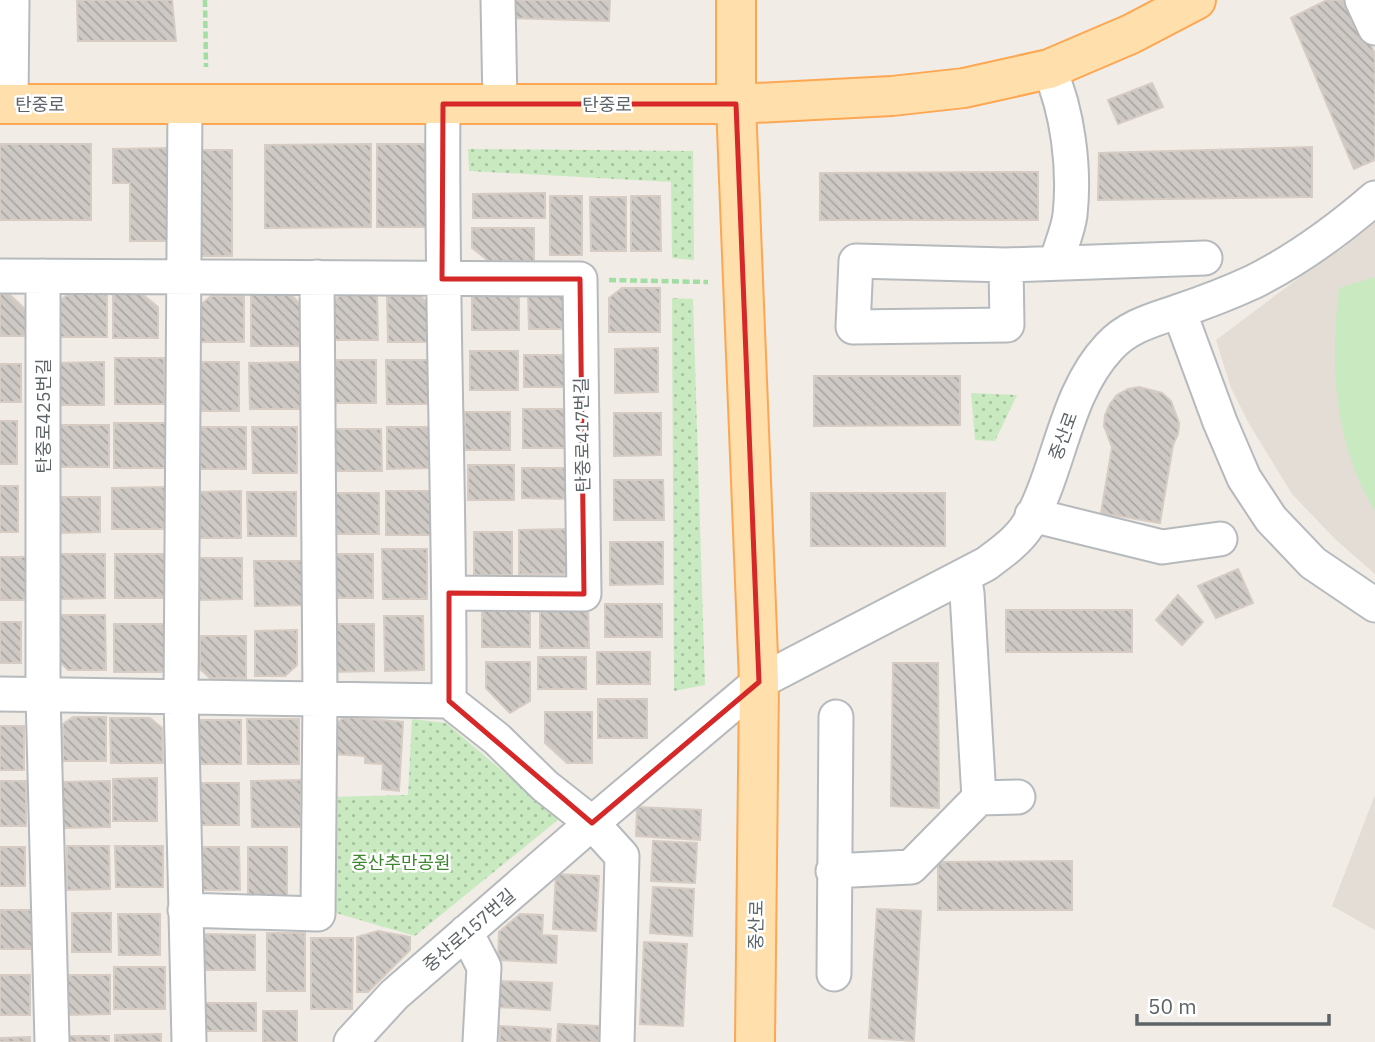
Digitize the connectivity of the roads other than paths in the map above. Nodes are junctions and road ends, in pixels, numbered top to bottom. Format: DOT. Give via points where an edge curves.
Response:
graph roads {
  1 [pos="12,0"];
  2 [pos="498,0"];
  3 [pos="736,0"];
  4 [pos="1196,0"];
  5 [pos="1362,0"];
  6 [pos="1375,28"];
  7 [pos="1049,69"];
  8 [pos="184,103"];
  9 [pos="6,104"];
  10 [pos="443,104"];
  11 [pos="500,104"];
  12 [pos="736,104"];
  13 [pos="1375,198"];
  14 [pos="1205,258"];
  15 [pos="1056,263"];
  16 [pos="1006,265"];
  17 [pos="0,276"];
  18 [pos="43,276"];
  19 [pos="182,276"];
  20 [pos="317,277"];
  21 [pos="442,279"];
  22 [pos="1179,311"];
  23 [pos="1032,516"];
  24 [pos="1220,539"];
  25 [pos="964,576"];
  26 [pos="449,593"];
  27 [pos="1375,605"];
  28 [pos="759,681"];
  29 [pos="0,694"];
  30 [pos="43,695"];
  31 [pos="181,697"];
  32 [pos="320,699"];
  33 [pos="449,701"];
  34 [pos="836,717"];
  35 [pos="1018,797"];
  36 [pos="979,798"];
  37 [pos="592,823"];
  38 [pos="833,871"];
  39 [pos="186,910"];
  40 [pos="466,932"];
  41 [pos="834,974"];
  42 [pos="52,1042"];
  43 [pos="189,1042"];
  44 [pos="351,1042"];
  45 [pos="480,1042"];
  46 [pos="617,1042"];
  47 [pos="755,1042"];
  1 -- 9 [label="street"];
  2 -- 11 [label="street"];
  3 -- 12 [label="main road, 중산로"];
  4 -- 7 [label="main road, 탄중로"];
  5 -- 6 [label="street"];
  7 -- 12 [label="main road, 탄중로" via="952,90"];
  7 -- 15 [label="street" via="1063,103 1070,150 1070,216"];
  8 -- 9 [label="main road, 탄중로"];
  8 -- 10 [label="main road, 탄중로"];
  8 -- 19 [label="street"];
  10 -- 11 [label="main road, 탄중로"];
  10 -- 21 [label="street"];
  11 -- 12 [label="main road, 탄중로"];
  12 -- 28 [label="main road, 중산로"];
  13 -- 22 [label="street, 중산로" via="1253,282"];
  14 -- 15 [label="street"];
  15 -- 16 [label="street"];
  16 -- 16 [label="street" via="1007,325 853,327 856,261"];
  17 -- 18 [label="street"];
  18 -- 19 [label="street"];
  18 -- 30 [label="street, 탄중로425번길"];
  19 -- 20 [label="street"];
  19 -- 31 [label="street"];
  20 -- 21 [label="street"];
  20 -- 32 [label="street"];
  21 -- 26 [label="street"];
  21 -- 26 [label="street, 탄중로417번길" via="580,279 584,594"];
  22 -- 23 [label="street, 중산로" via="1123,333 1107,348 1077,399"];
  22 -- 27 [label="street" via="1244,478 1271,519 1313,564"];
  23 -- 24 [label="street" via="1162,547"];
  23 -- 25 [label="street, 중산로" via="1007,549"];
  25 -- 28 [label="street, 중산로"];
  25 -- 36 [label="street"];
  26 -- 33 [label="street"];
  28 -- 37 [label="street, 중산로157번길"];
  28 -- 47 [label="main road, 중산로"];
  29 -- 30 [label="street"];
  30 -- 31 [label="street"];
  30 -- 42 [label="street, 탄중로425번길"];
  31 -- 32 [label="street"];
  31 -- 39 [label="street"];
  32 -- 33 [label="street"];
  32 -- 39 [label="street" via="318,914"];
  33 -- 37 [label="street"];
  34 -- 38 [label="street"];
  35 -- 36 [label="street"];
  36 -- 38 [label="street" via="911,867"];
  37 -- 40 [label="street, 중산로157번길"];
  37 -- 46 [label="street" via="622,856"];
  38 -- 41 [label="street"];
  39 -- 43 [label="street"];
  40 -- 44 [label="street, 중산로157번길" via="394,995"];
  40 -- 45 [label="street" via="484,967"];
}
